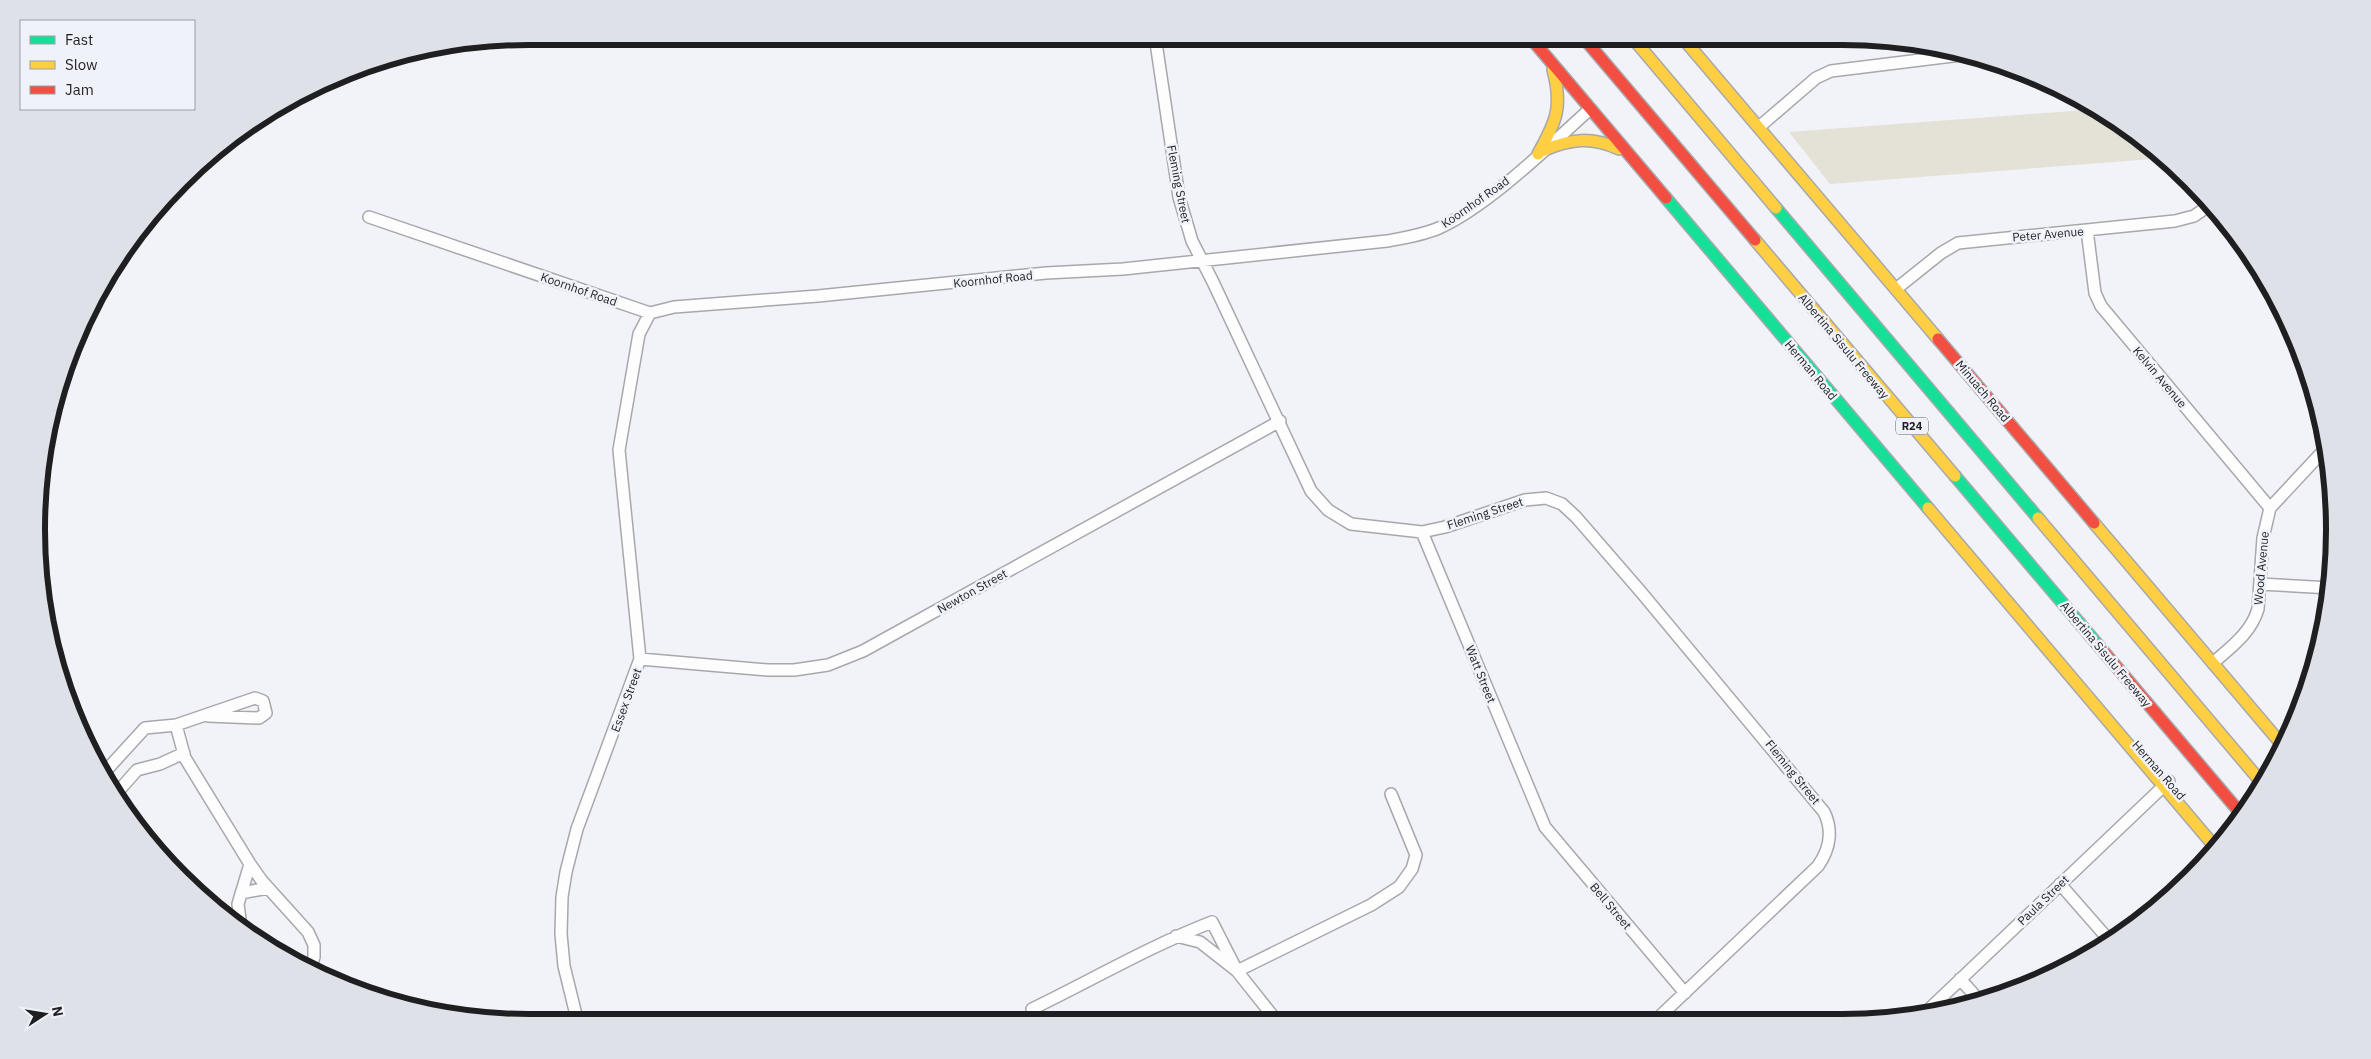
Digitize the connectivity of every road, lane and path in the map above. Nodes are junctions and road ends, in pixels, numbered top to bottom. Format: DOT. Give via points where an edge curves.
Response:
graph roads {
  1 [pos="1156,45"];
  2 [pos="1536,45"];
  3 [pos="1590,45"];
  4 [pos="1638,45"];
  5 [pos="1689,45"];
  6 [pos="1935,54"];
  7 [pos="1947,57"];
  8 [pos="1936,58"];
  9 [pos="1552,64"];
  10 [pos="1589,110"];
  11 [pos="1759,128"];
  12 [pos="1540,153"];
  13 [pos="1628,154"];
  14 [pos="2205,209"];
  15 [pos="369,217"];
  16 [pos="2087,230"];
  17 [pos="1200,260"];
  18 [pos="1896,289"];
  19 [pos="650,313"];
  20 [pos="1280,421"];
  21 [pos="2320,454"];
  22 [pos="2270,508"];
  23 [pos="1422,532"];
  24 [pos="2260,584"];
  25 [pos="2323,588"];
  26 [pos="640,659"];
  27 [pos="2213,663"];
  28 [pos="208,716"];
  29 [pos="176,725"];
  30 [pos="2278,740"];
  31 [pos="184,753"];
  32 [pos="108,768"];
  33 [pos="2257,778"];
  34 [pos="2166,784"];
  35 [pos="121,789"];
  36 [pos="1391,794"];
  37 [pos="2237,809"];
  38 [pos="1540,817"];
  39 [pos="2215,838"];
  40 [pos="2211,842"];
  41 [pos="250,864"];
  42 [pos="2060,884"];
  43 [pos="268,888"];
  44 [pos="241,893"];
  45 [pos="238,916"];
  46 [pos="1176,936"];
  47 [pos="2105,936"];
  48 [pos="312,962"];
  49 [pos="1237,971"];
  50 [pos="1960,979"];
  51 [pos="1685,993"];
  52 [pos="1974,995"];
  53 [pos="1933,1006"];
  54 [pos="1032,1009"];
  55 [pos="576,1014"];
  56 [pos="1271,1014"];
  57 [pos="1662,1014"];
  1 -- 17 [label="street, Fleming Street" via="1179,197"];
  2 -- 9 [label="main road, Herman Road"];
  3 -- 37 [label="main road, Albertina Sisulu Freeway / R24"];
  4 -- 33 [label="main road, R24"];
  5 -- 11 [label="main road, Minuach Road"];
  6 -- 8 [label="street"];
  7 -- 8 [label="street"];
  8 -- 11 [label="street" via="1831,71 1816,78"];
  9 -- 10 [label="main road, Herman Road"];
  9 -- 12 [label="main road" via="1560,92 1560,108"];
  10 -- 12 [label="street, Koornhof Road"];
  10 -- 13 [label="main road, Herman Road"];
  11 -- 18 [label="main road, Minuach Road"];
  12 -- 13 [label="main road" via="1568,140 1587,138 1604,141"];
  12 -- 17 [label="street, Koornhof Road" via="1471,208 1423,234 1330,249"];
  13 -- 34 [label="main road, Herman Road" via="2093,702 2108,712"];
  14 -- 16 [label="street, Peter Avenue" via="2183,220"];
  15 -- 19 [label="street, Koornhof Road"];
  16 -- 18 [label="street, Peter Avenue" via="1958,243"];
  16 -- 22 [label="street, Kelvin Avenue" via="2095,292 2101,306"];
  17 -- 19 [label="street, Koornhof Road" via="674,307"];
  17 -- 20 [label="street, Fleming Street"];
  18 -- 27 [label="main road, Minuach Road"];
  19 -- 26 [label="street, Essex Street" via="638,334 619,450"];
  20 -- 23 [label="street, Fleming Street" via="1312,491 1328,510 1351,524"];
  20 -- 26 [label="street, Newton Street" via="839,662 806,669 768,670"];
  21 -- 22 [label="street, Wood Avenue"];
  22 -- 24 [label="street, Wood Avenue" via="2263,538"];
  23 -- 38 [label="street, Watt Street"];
  23 -- 51 [label="street, Fleming Street" via="1525,500 1546,498 1562,504 1641,592 1824,812 1829,841 1818,866"];
  24 -- 25 [label="street"];
  24 -- 27 [label="street, Wood Avenue" via="2258,609 2251,626"];
  26 -- 55 [label="street, Essex Street" via="578,829 566,872 561,920 562,951"];
  27 -- 30 [label="main road, Minuach Road"];
  28 -- 29 [label="street"];
  29 -- 31 [label="street"];
  29 -- 32 [label="street" via="141,730"];
  31 -- 35 [label="street" via="137,770"];
  31 -- 41 [label="street"];
  34 -- 39 [label="main road, Herman Road"];
  34 -- 40 [label="main road, Herman Road"];
  34 -- 42 [label="street, Paula Street"];
  36 -- 49 [label="street" via="1416,855 1412,868 1399,887 1371,905"];
  38 -- 51 [label="street, Bell Street" via="1548,832"];
  41 -- 43 [label="street"];
  41 -- 44 [label="street"];
  42 -- 47 [label="street"];
  42 -- 50 [label="street, Paula Street"];
  43 -- 44 [label="street"];
  43 -- 48 [label="street" via="308,932 314,945"];
  44 -- 45 [label="street"];
  46 -- 49 [label="street" via="1200,942"];
  46 -- 49 [label="street" via="1212,922"];
  46 -- 54 [label="street"];
  49 -- 56 [label="street"];
  50 -- 52 [label="street"];
  50 -- 53 [label="street, Paula Street"];
  51 -- 57 [label="street, Fleming Street"];
}
